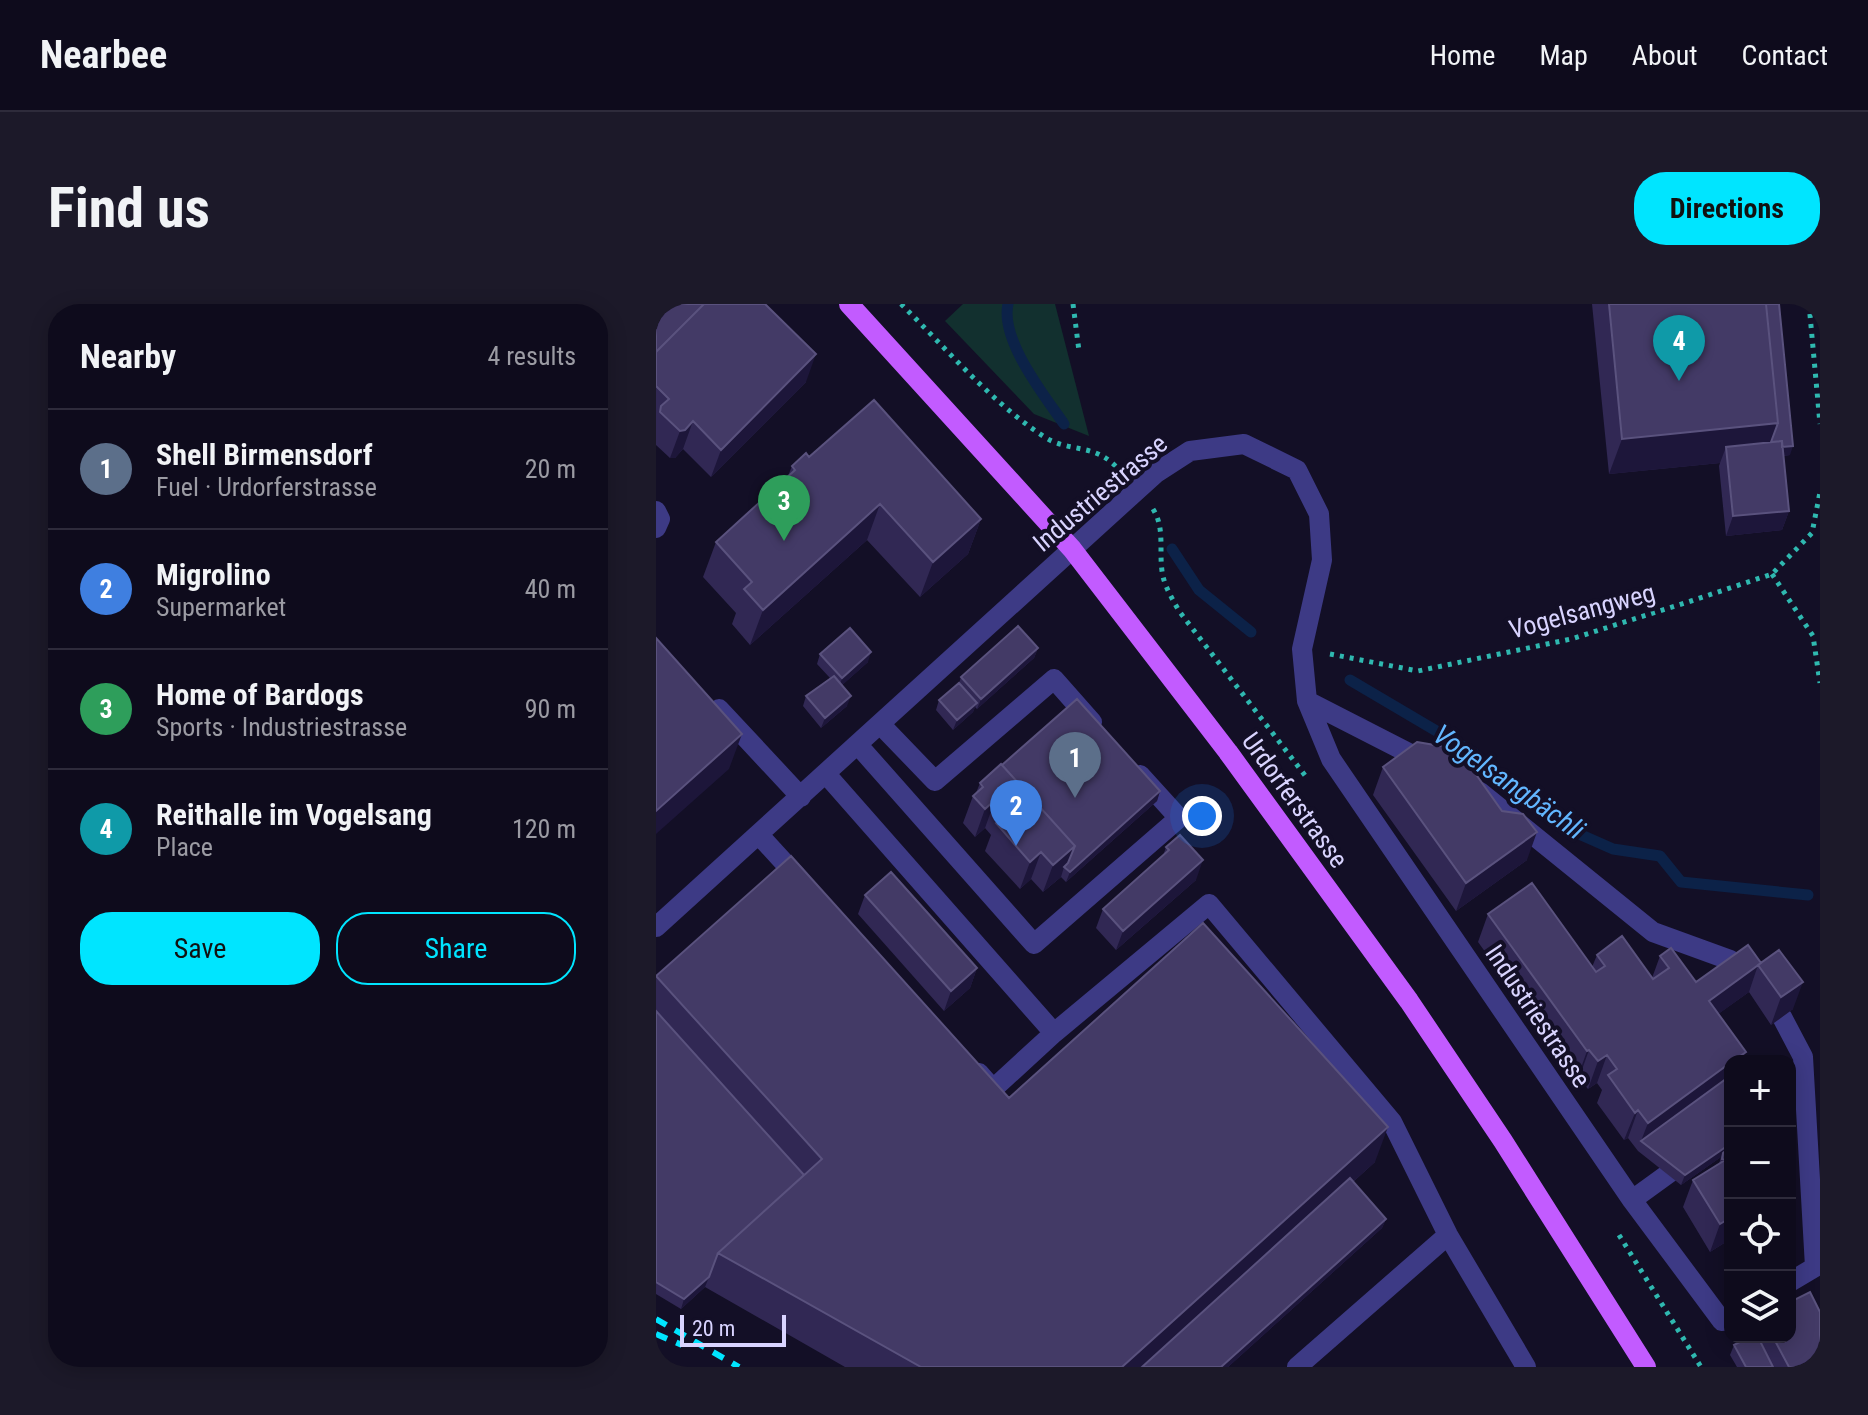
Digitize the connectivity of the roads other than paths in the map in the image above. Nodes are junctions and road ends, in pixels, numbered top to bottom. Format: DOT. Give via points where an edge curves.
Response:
graph roads {
  1 [pos="849,304"];
  2 [pos="656,511"];
  3 [pos="656,528"];
  4 [pos="1072,549"];
  5 [pos="708,696"];
  6 [pos="1307,701"];
  7 [pos="881,725"];
  8 [pos="1106,737"];
  9 [pos="858,745"];
  10 [pos="1127,760"];
  11 [pos="826,774"];
  12 [pos="801,797"];
  13 [pos="759,835"];
  14 [pos="812,893"];
  15 [pos="656,927"];
  16 [pos="1760,985"];
  17 [pos="1782,1017"];
  18 [pos="1054,1033"];
  19 [pos="961,1054"];
  20 [pos="1798,1099"];
  21 [pos="1724,1133"];
  22 [pos="1632,1200"];
  23 [pos="1448,1235"];
  24 [pos="1796,1278"];
  25 [pos="1724,1316"];
  26 [pos="1297,1367"];
  27 [pos="1526,1367"];
  28 [pos="1646,1367"];
  1 -- 4 [label="main road, Urdorferstrasse"];
  2 -- 3 [label="street"];
  4 -- 6 [label="street, Industriestrasse" via="1156,473 1190,451 1244,444 1297,470 1319,514 1322,560 1302,649"];
  4 -- 7 [label="street, Industriestrasse"];
  4 -- 28 [label="main road, Urdorferstrasse" via="1409,1001"];
  5 -- 12 [label="street"];
  6 -- 16 [label="street" via="1472,785 1653,932 1730,960"];
  6 -- 22 [label="street, Industriestrasse" via="1331,759"];
  7 -- 8 [label="street" via="935,781 1054,679"];
  7 -- 9 [label="street, Industriestrasse"];
  9 -- 10 [label="street" via="1034,944 1179,818"];
  9 -- 11 [label="street, Industriestrasse"];
  11 -- 12 [label="street, Industriestrasse"];
  11 -- 18 [label="street"];
  12 -- 13 [label="street, Industriestrasse"];
  13 -- 14 [label="street"];
  13 -- 15 [label="street, Industriestrasse"];
  17 -- 20 [label="street" via="1803,1057"];
  18 -- 19 [label="street" via="993,1089"];
  18 -- 23 [label="street" via="1209,904 1392,1122"];
  20 -- 24 [label="street" via="1815,1267"];
  21 -- 22 [label="street"];
  22 -- 25 [label="street, Industriestrasse"];
  23 -- 26 [label="street"];
  23 -- 27 [label="street"];
}
